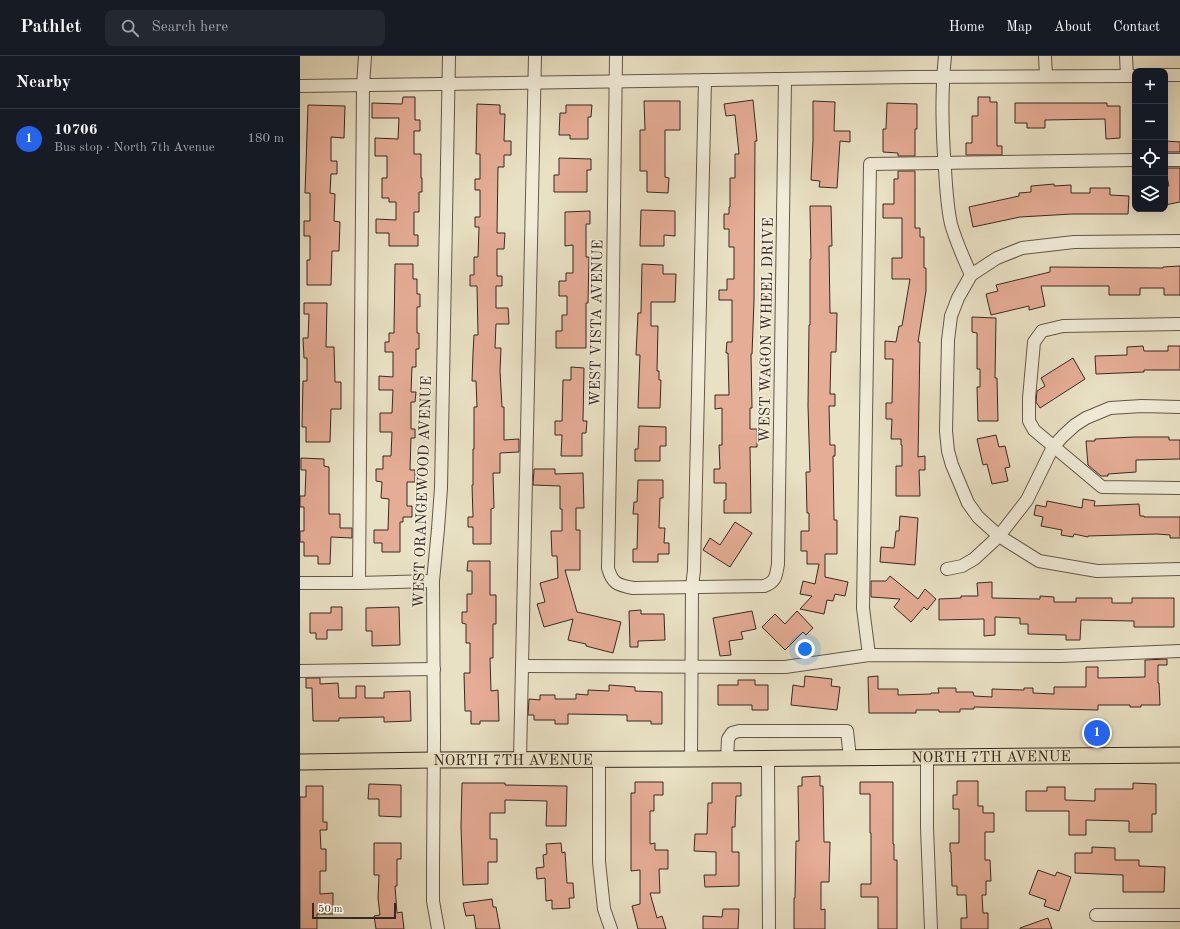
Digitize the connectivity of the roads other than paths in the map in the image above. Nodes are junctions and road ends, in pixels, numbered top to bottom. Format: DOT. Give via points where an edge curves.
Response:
graph roads {
  1 [pos="365,56"];
  2 [pos="449,56"];
  3 [pos="535,56"];
  4 [pos="616,56"];
  5 [pos="945,56"];
  6 [pos="1045,56"];
  7 [pos="1126,56"];
  8 [pos="1168,75"];
  9 [pos="1180,75"];
  10 [pos="1046,76"];
  11 [pos="1131,76"];
  12 [pos="943,77"];
  13 [pos="785,79"];
  14 [pos="705,80"];
  15 [pos="615,81"];
  16 [pos="535,82"];
  17 [pos="448,84"];
  18 [pos="364,85"];
  19 [pos="300,86"];
  20 [pos="1132,160"];
  21 [pos="1168,160"];
  22 [pos="1180,160"];
  23 [pos="944,163"];
  24 [pos="1180,242"];
  25 [pos="971,275"];
  26 [pos="1180,324"];
  27 [pos="1180,407"];
  28 [pos="1054,447"];
  29 [pos="1180,488"];
  30 [pos="999,536"];
  31 [pos="947,569"];
  32 [pos="1180,569"];
  33 [pos="433,581"];
  34 [pos="300,583"];
  35 [pos="359,583"];
  36 [pos="692,587"];
  37 [pos="1180,651"];
  38 [pos="869,655"];
  39 [pos="522,666"];
  40 [pos="691,666"];
  41 [pos="434,669"];
  42 [pos="300,672"];
  43 [pos="1180,755"];
  44 [pos="927,757"];
  45 [pos="768,758"];
  46 [pos="850,758"];
  47 [pos="599,759"];
  48 [pos="691,759"];
  49 [pos="727,759"];
  50 [pos="434,760"];
  51 [pos="520,760"];
  52 [pos="300,762"];
  53 [pos="1096,915"];
  54 [pos="1180,915"];
  55 [pos="438,929"];
  56 [pos="611,929"];
  57 [pos="769,929"];
  58 [pos="931,929"];
  1 -- 18 [label="street"];
  2 -- 17 [label="street, WEST ORANGEWOOD AVENUE"];
  3 -- 16 [label="street"];
  4 -- 15 [label="street, WEST VISTA AVENUE"];
  5 -- 12 [label="street"];
  6 -- 10 [label="street"];
  7 -- 11 [label="street"];
  8 -- 9 [label="street"];
  10 -- 11 [label="street"];
  10 -- 12 [label="street"];
  12 -- 13 [label="street"];
  12 -- 23 [label="street"];
  13 -- 14 [label="street"];
  13 -- 36 [label="street, WEST WAGON WHEEL DRIVE" via="778,564 774,581 764,586"];
  14 -- 15 [label="street"];
  14 -- 36 [label="street"];
  15 -- 16 [label="street"];
  15 -- 36 [label="street, WEST VISTA AVENUE" via="608,568 612,579 620,585 632,588"];
  16 -- 17 [label="street"];
  16 -- 39 [label="street"];
  17 -- 18 [label="street"];
  17 -- 33 [label="street, WEST ORANGEWOOD AVENUE" via="441,488"];
  18 -- 19 [label="street"];
  18 -- 35 [label="street"];
  20 -- 23 [label="street"];
  21 -- 22 [label="street"];
  23 -- 25 [label="street" via="951,224"];
  23 -- 38 [label="street" via="870,164 863,608"];
  24 -- 25 [label="street" via="1074,242 1022,248 997,258"];
  25 -- 30 [label="street" via="950,316 946,431 948,451 968,503 978,517"];
  26 -- 28 [label="street" via="1063,326 1042,331 1034,342 1029,421 1034,430"];
  27 -- 28 [label="street" via="1110,408 1075,425"];
  28 -- 29 [label="street" via="1102,487"];
  28 -- 30 [label="street" via="1027,500"];
  30 -- 31 [label="street" via="974,559 962,566"];
  30 -- 32 [label="street" via="1039,561 1097,571"];
  33 -- 35 [label="street"];
  33 -- 41 [label="street, WEST ORANGEWOOD AVENUE"];
  34 -- 35 [label="street"];
  36 -- 40 [label="street"];
  37 -- 38 [label="street" via="1061,656"];
  38 -- 40 [label="street" via="785,667"];
  39 -- 40 [label="street"];
  39 -- 51 [label="street"];
  40 -- 48 [label="street"];
  41 -- 42 [label="street"];
  41 -- 50 [label="street, WEST ORANGEWOOD AVENUE"];
  43 -- 44 [label="main road, NORTH 7TH AVENUE"];
  44 -- 46 [label="main road, NORTH 7TH AVENUE"];
  44 -- 58 [label="street"];
  45 -- 46 [label="main road, NORTH 7TH AVENUE"];
  45 -- 49 [label="main road, NORTH 7TH AVENUE"];
  45 -- 57 [label="street"];
  46 -- 49 [label="street" via="847,731 739,731 732,733 728,739"];
  47 -- 48 [label="main road, NORTH 7TH AVENUE"];
  47 -- 51 [label="main road, NORTH 7TH AVENUE"];
  47 -- 56 [label="street" via="599,862 604,909"];
  48 -- 49 [label="main road, NORTH 7TH AVENUE"];
  50 -- 51 [label="main road, NORTH 7TH AVENUE"];
  50 -- 52 [label="main road, NORTH 7TH AVENUE"];
  50 -- 55 [label="street, WEST ORANGEWOOD AVENUE" via="433,869"];
  53 -- 54 [label="street"];
}
